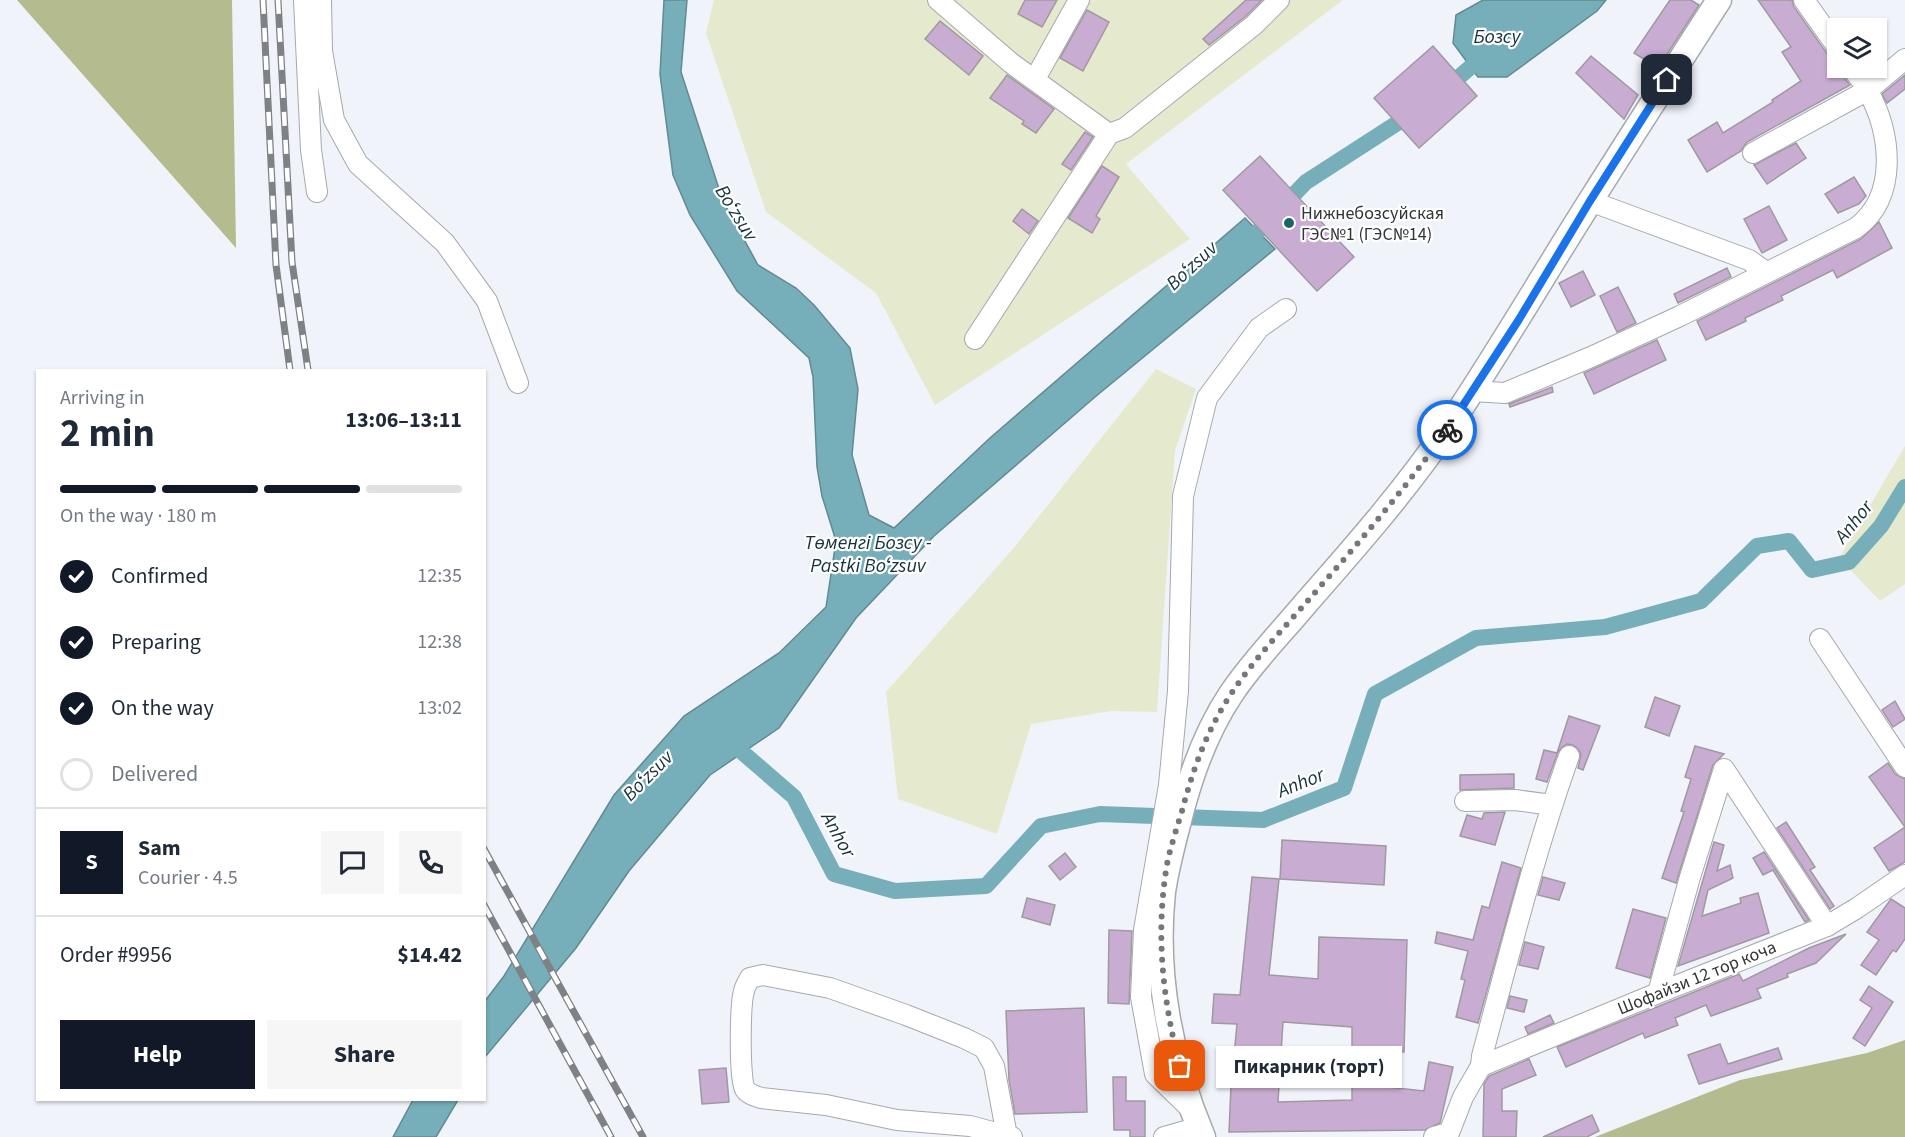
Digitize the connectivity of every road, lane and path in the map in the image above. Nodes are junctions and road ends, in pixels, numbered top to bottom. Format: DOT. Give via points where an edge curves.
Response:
graph roads {
  1 [pos="304,0"];
  2 [pos="321,0"];
  3 [pos="938,0"];
  4 [pos="1079,0"];
  5 [pos="1279,0"];
  6 [pos="1719,0"];
  7 [pos="1804,0"];
  8 [pos="1827,32"];
  9 [pos="1905,59"];
  10 [pos="1859,78"];
  11 [pos="1035,79"];
  12 [pos="1868,90"];
  13 [pos="1109,134"];
  14 [pos="1753,153"];
  15 [pos="317,192"];
  16 [pos="1590,201"];
  17 [pos="1766,272"];
  18 [pos="1286,309"];
  19 [pos="975,339"];
  20 [pos="518,382"];
  21 [pos="1473,391"];
  22 [pos="1820,639"];
  23 [pos="1569,756"];
  24 [pos="1905,766"];
  25 [pos="1179,784"];
  26 [pos="1465,801"];
  27 [pos="1552,805"];
  28 [pos="1905,875"];
  29 [pos="1827,926"];
  30 [pos="1658,993"];
  31 [pos="1481,1066"];
  32 [pos="1198,1124"];
  33 [pos="1007,1136"];
  34 [pos="1012,1137"];
  35 [pos="1164,1137"];
  36 [pos="1434,1137"];
  1 -- 15 [label="street" via="311,150"];
  2 -- 20 [label="street" via="322,51 334,120 358,164 445,243 487,300"];
  3 -- 11 [label="street"];
  4 -- 11 [label="street"];
  5 -- 13 [label="street" via="1254,25 1125,128"];
  6 -- 16 [label="main road"];
  7 -- 8 [label="street"];
  9 -- 12 [label="street"];
  10 -- 12 [label="street"];
  11 -- 13 [label="street"];
  12 -- 14 [label="street"];
  12 -- 17 [label="street" via="1884,133 1887,157 1886,178 1876,208 1856,228"];
  13 -- 19 [label="street"];
  16 -- 17 [label="street" via="1749,260"];
  16 -- 21 [label="main road"];
  17 -- 21 [label="street" via="1601,353 1505,393"];
  18 -- 25 [label="street" via="1259,328 1207,398 1182,496"];
  21 -- 25 [label="main road" via="1386,510 1231,693"];
  22 -- 24 [label="street"];
  23 -- 27 [label="street"];
  25 -- 32 [label="main road" via="1162,858 1161,960 1168,1014"];
  26 -- 27 [label="street" via="1515,800"];
  27 -- 31 [label="street"];
  28 -- 29 [label="street, Шофайзи 12 тор коча"];
  29 -- 30 [label="street, Шофайзи 12 тор коча"];
  29 -- 30 [label="street" via="1724,769"];
  30 -- 31 [label="street, Шофайзи 12 тор коча"];
  31 -- 36 [label="street" via="1449,1133"];
  32 -- 35 [label="street"];
  33 -- 33 [label="street" via="970,1126 897,1120 751,1095 744,1088 741,1075 742,1010 744,989 750,978 763,975 830,988 984,1048 994,1066"];
  33 -- 34 [label="street"];
}
